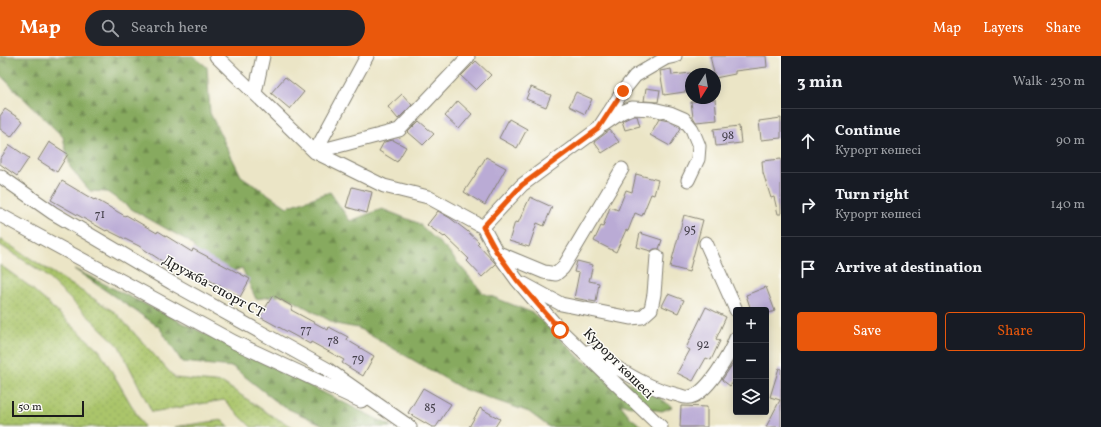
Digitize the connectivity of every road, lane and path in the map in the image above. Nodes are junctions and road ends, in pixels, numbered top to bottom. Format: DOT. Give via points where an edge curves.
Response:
graph roads {
  1 [pos="216,56"];
  2 [pos="263,56"];
  3 [pos="367,56"];
  4 [pos="675,56"];
  5 [pos="468,57"];
  6 [pos="255,93"];
  7 [pos="598,129"];
  8 [pos="315,152"];
  9 [pos="622,169"];
  10 [pos="0,176"];
  11 [pos="688,180"];
  12 [pos="0,215"];
  13 [pos="483,227"];
  14 [pos="706,243"];
  15 [pos="496,251"];
  16 [pos="657,256"];
  17 [pos="517,280"];
  18 [pos="735,307"];
  19 [pos="571,340"];
  20 [pos="734,343"];
  21 [pos="390,414"];
  22 [pos="410,427"];
  23 [pos="661,427"];
  1 -- 6 [label="street"];
  2 -- 6 [label="street"];
  3 -- 8 [label="street"];
  4 -- 7 [label="street" via="666,58 635,76"];
  5 -- 8 [label="street" via="399,130"];
  6 -- 8 [label="street"];
  7 -- 11 [label="street" via="632,108 670,112 684,119 692,129 699,146 698,159"];
  7 -- 13 [label="street" via="522,185"];
  8 -- 13 [label="street" via="384,186 428,197"];
  9 -- 15 [label="street" via="563,268 556,274 544,272"];
  10 -- 21 [label="street, Дружба-спорт СТ" via="53,213 327,369"];
  12 -- 21 [label="street" via="234,342"];
  13 -- 15 [label="street, Курорт көшесі"];
  14 -- 18 [label="street"];
  15 -- 17 [label="street, Курорт көшесі"];
  16 -- 17 [label="street" via="651,309 642,317 630,318 561,304"];
  17 -- 19 [label="street, Курорт көшесі"];
  19 -- 20 [label="street" via="644,384 689,398 707,385 725,362"];
  19 -- 23 [label="street, Курорт көшесі"];
  21 -- 22 [label="street, Дружба-спорт СТ"];
}
